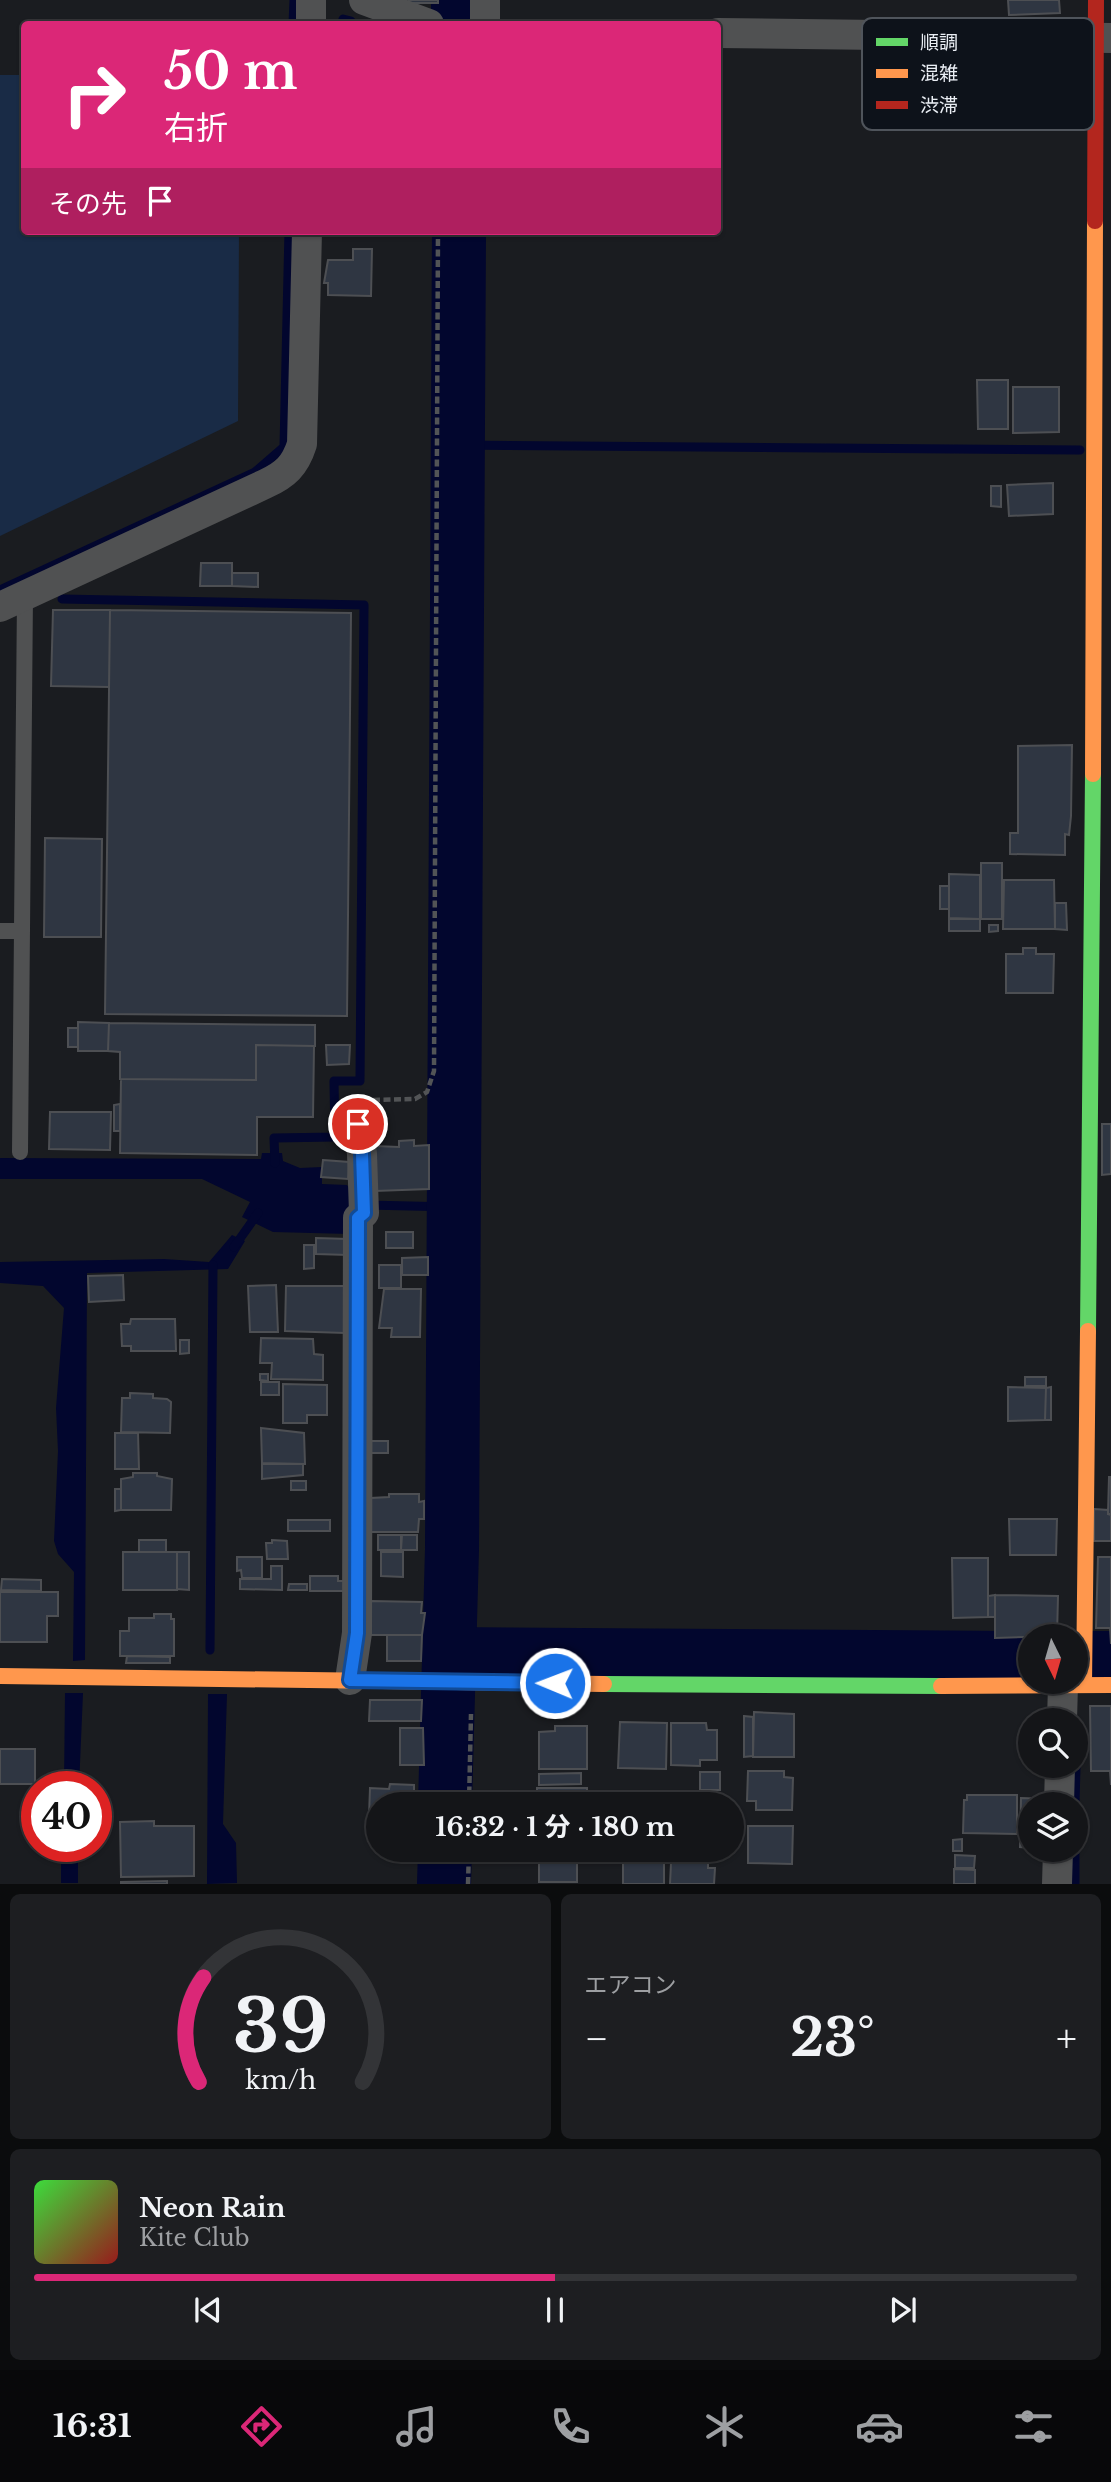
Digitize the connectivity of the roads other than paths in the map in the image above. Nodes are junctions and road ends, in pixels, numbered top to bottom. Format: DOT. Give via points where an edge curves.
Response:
graph roads {
  1 [pos="311,0"];
  2 [pos="364,0"];
  3 [pos="485,0"];
  4 [pos="1096,0"];
  5 [pos="1094,18"];
  6 [pos="311,21"];
  7 [pos="421,21"];
  8 [pos="485,21"];
  9 [pos="721,33"];
  10 [pos="862,35"];
  11 [pos="1091,130"];
  12 [pos="307,235"];
  13 [pos="12,601"];
  14 [pos="0,931"];
  15 [pos="22,931"];
  16 [pos="358,1124"];
  17 [pos="20,1152"];
  18 [pos="1084,1624"];
  19 [pos="0,1676"];
  20 [pos="350,1680"];
  21 [pos="1018,1682"];
  22 [pos="1088,1682"];
  23 [pos="1111,1685"];
  24 [pos="1058,1862"];
  25 [pos="1057,1884"];
  1 -- 6 [label="street"];
  2 -- 7 [label="street"];
  3 -- 8 [label="street"];
  4 -- 5 [label="street"];
  9 -- 10 [label="street"];
  11 -- 18 [label="street" via="1093,861"];
  12 -- 13 [label="street" via="302,444 297,461 265,485"];
  13 -- 15 [label="lane"];
  14 -- 15 [label="lane"];
  15 -- 17 [label="lane"];
  16 -- 20 [label="street" via="364,1205 358,1218 357,1633"];
  19 -- 20 [label="street"];
  20 -- 21 [label="street" via="805,1686"];
  22 -- 23 [label="street"];
  24 -- 25 [label="street"];
}
